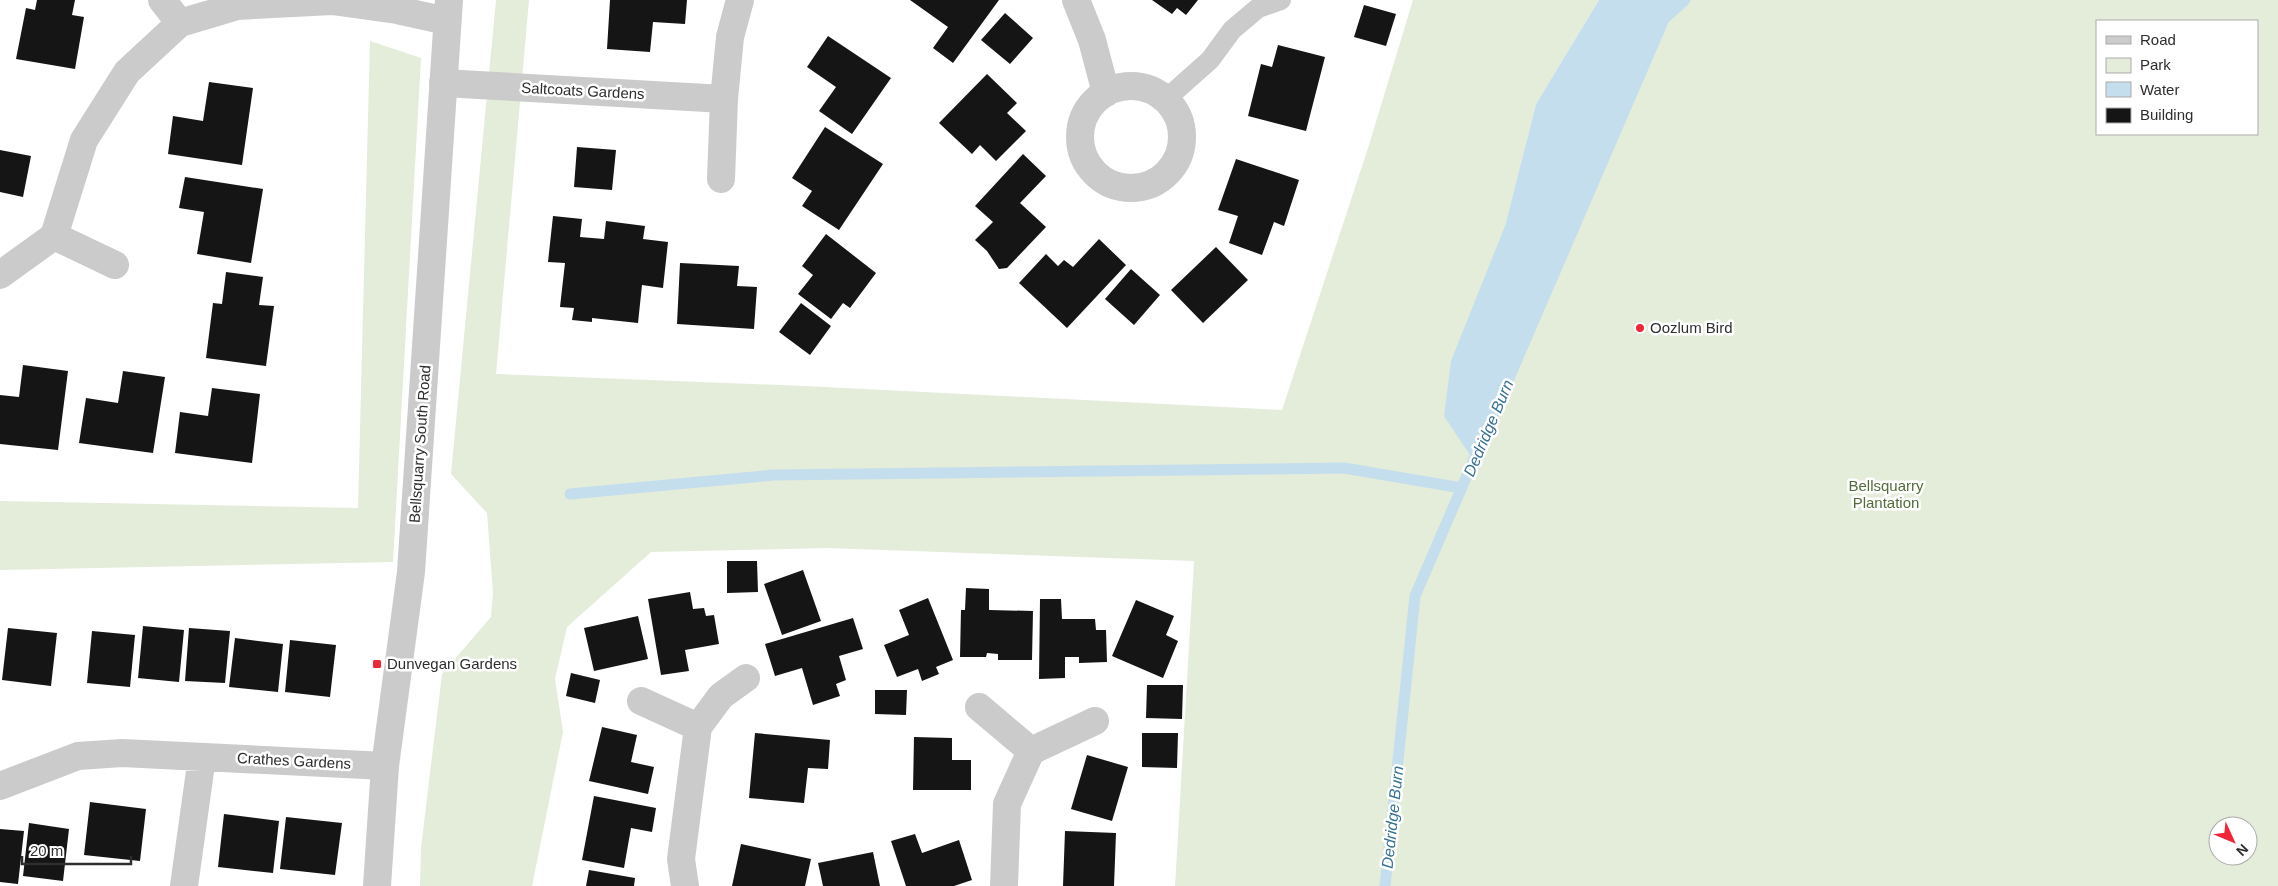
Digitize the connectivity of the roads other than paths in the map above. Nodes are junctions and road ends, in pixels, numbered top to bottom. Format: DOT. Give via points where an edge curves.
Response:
graph roads {
  1 [pos="162,0"];
  2 [pos="740,0"];
  3 [pos="1076,0"];
  4 [pos="1281,0"];
  5 [pos="448,10"];
  6 [pos="180,23"];
  7 [pos="443,83"];
  8 [pos="1106,93"];
  9 [pos="724,99"];
  10 [pos="1166,100"];
  11 [pos="721,179"];
  12 [pos="54,236"];
  13 [pos="115,265"];
  14 [pos="0,275"];
  15 [pos="746,678"];
  16 [pos="641,701"];
  17 [pos="979,707"];
  18 [pos="1095,721"];
  19 [pos="698,727"];
  20 [pos="1030,751"];
  21 [pos="202,757"];
  22 [pos="385,766"];
  23 [pos="0,786"];
  24 [pos="184,886"];
  25 [pos="377,886"];
  26 [pos="685,886"];
  27 [pos="1004,886"];
  1 -- 6 [label="street"];
  2 -- 9 [label="street" via="730,36"];
  3 -- 8 [label="street" via="1092,40"];
  4 -- 10 [label="lane" via="1258,8 1232,30 1210,60"];
  5 -- 6 [label="street" via="397,10 332,1 237,6"];
  5 -- 7 [label="street, Bellsquarry South Road"];
  6 -- 12 [label="street" via="128,72 84,140"];
  7 -- 9 [label="street, Saltcoats Gardens"];
  7 -- 22 [label="street, Bellsquarry South Road" via="411,572"];
  8 -- 10 [label="street" via="1121,87 1137,86 1153,90"];
  8 -- 10 [label="street" via="1093,103 1084,117 1080,134 1082,151 1090,167 1102,179 1117,186 1135,188 1152,184 1166,175 1176,161 1182,144 1182,128 1177,112"];
  9 -- 11 [label="street"];
  12 -- 13 [label="street"];
  12 -- 14 [label="street"];
  15 -- 19 [label="street" via="721,696"];
  16 -- 19 [label="street"];
  17 -- 20 [label="street"];
  18 -- 20 [label="street"];
  19 -- 26 [label="street" via="681,859"];
  20 -- 27 [label="street" via="1007,804"];
  21 -- 22 [label="street, Crathes Gardens"];
  21 -- 23 [label="street, Crathes Gardens" via="122,753 78,756"];
  21 -- 24 [label="street"];
  22 -- 25 [label="street, Bellsquarry South Road"];
}
